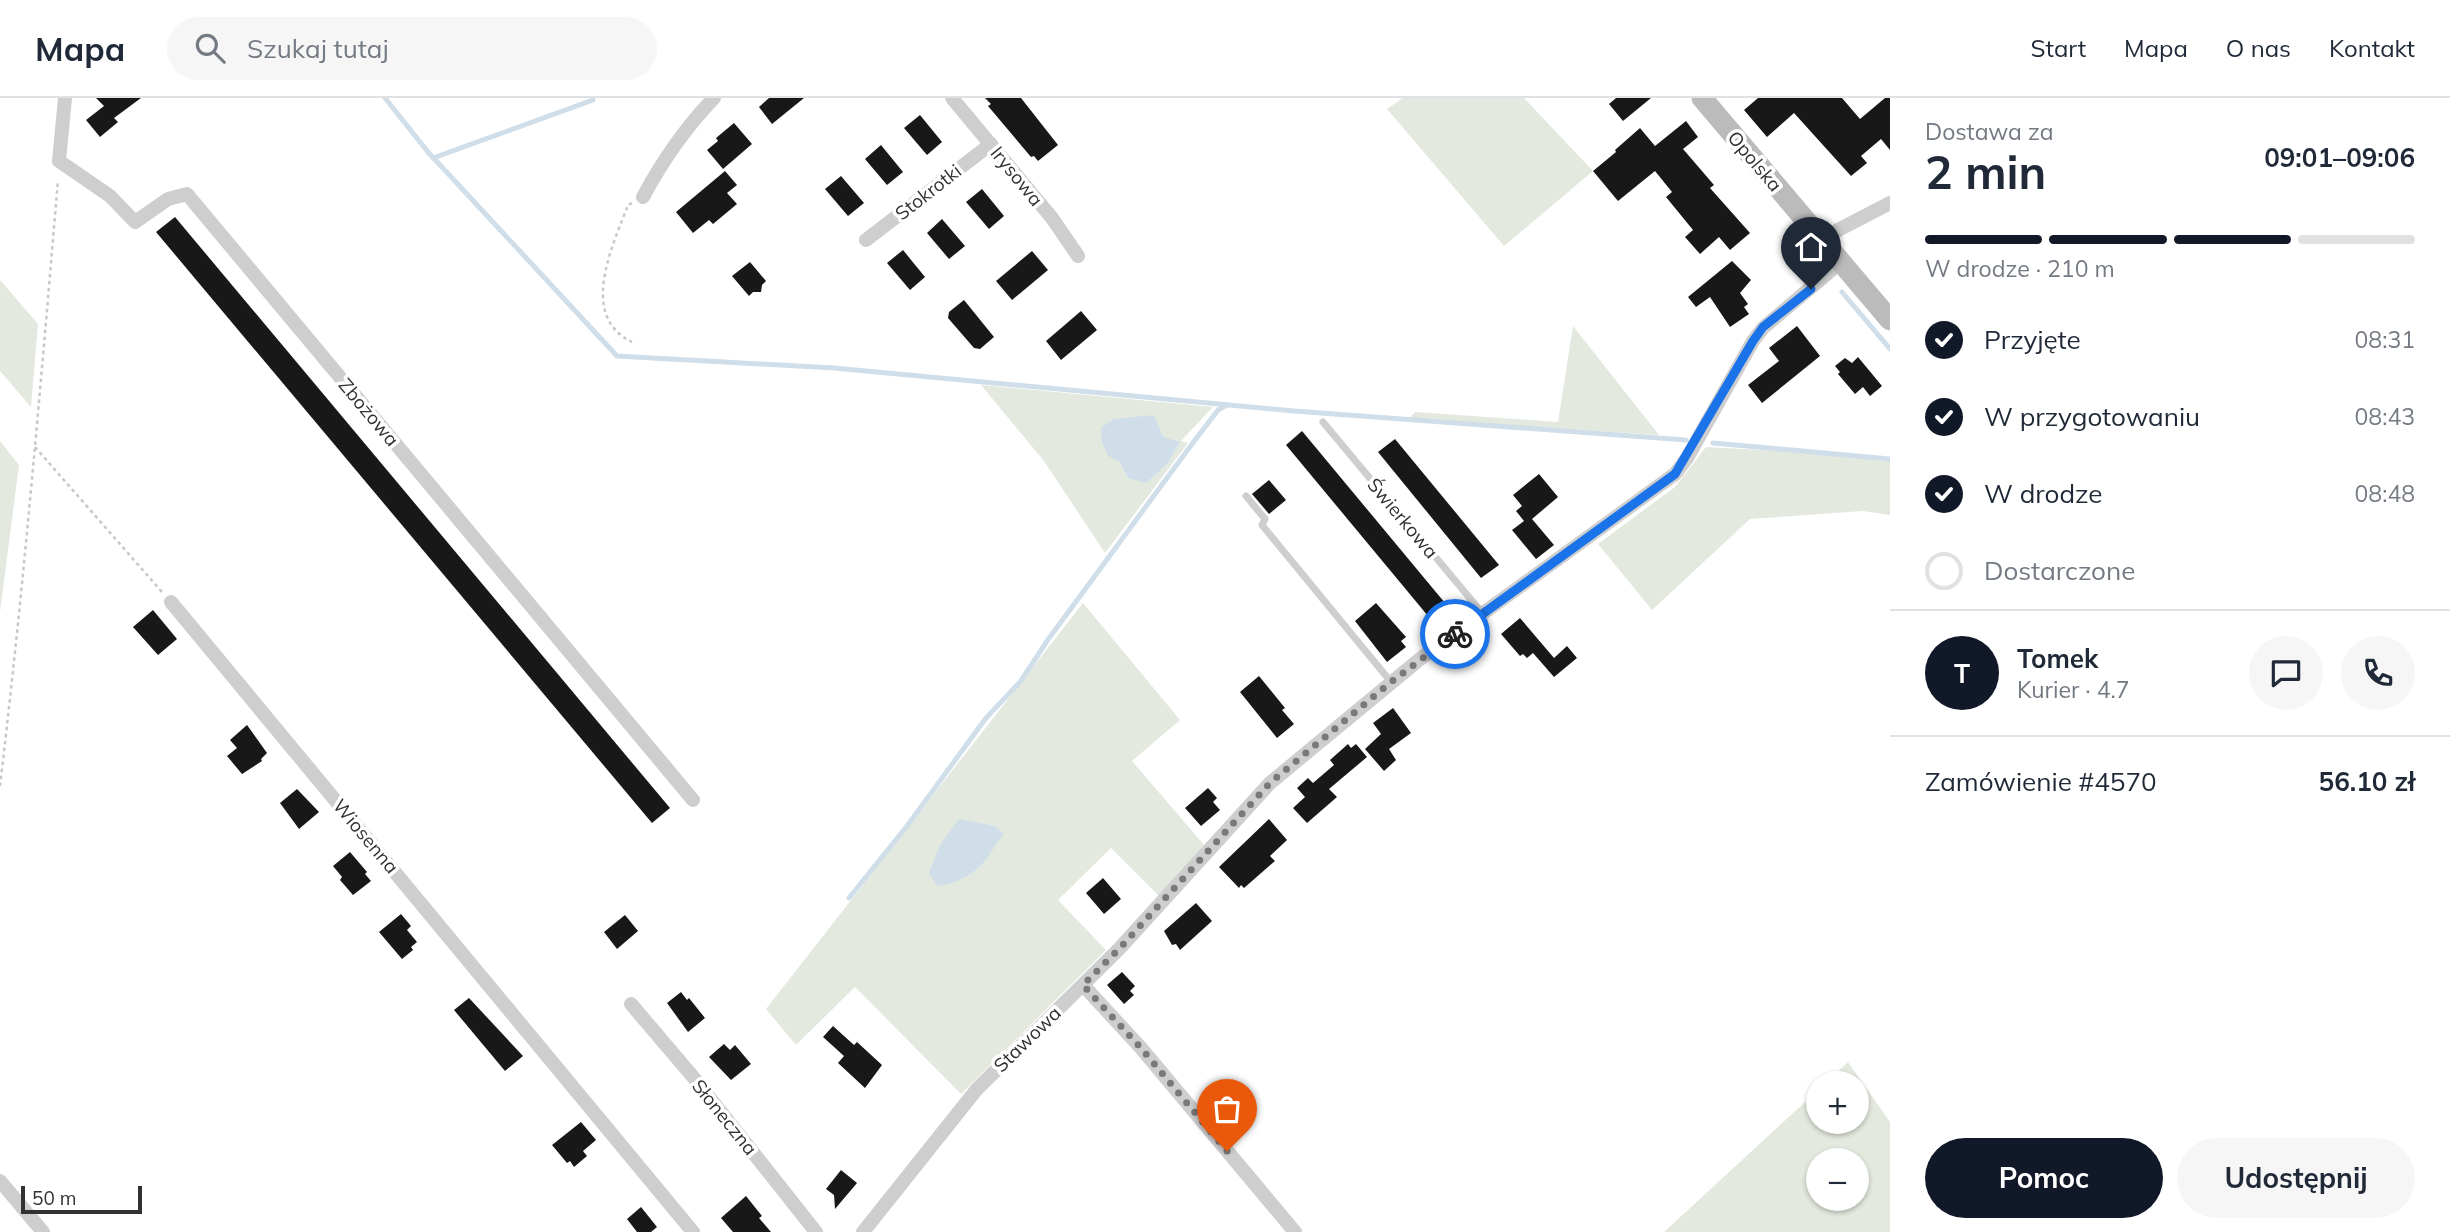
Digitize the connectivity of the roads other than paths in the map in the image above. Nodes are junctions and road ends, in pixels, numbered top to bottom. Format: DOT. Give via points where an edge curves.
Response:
graph roads {
  1 [pos="65,98"];
  2 [pos="714,98"];
  3 [pos="952,98"];
  4 [pos="1702,98"];
  5 [pos="991,144"];
  6 [pos="643,197"];
  7 [pos="1890,203"];
  8 [pos="866,240"];
  9 [pos="1824,242"];
  10 [pos="1078,256"];
  11 [pos="1841,262"];
  12 [pos="1890,320"];
  13 [pos="1323,422"];
  14 [pos="1246,496"];
  15 [pos="171,602"];
  16 [pos="1483,614"];
  17 [pos="1391,682"];
  18 [pos="693,800"];
  19 [pos="1083,985"];
  20 [pos="631,1003"];
  21 [pos="0,1181"];
  22 [pos="43,1232"];
  23 [pos="693,1232"];
  24 [pos="816,1232"];
  25 [pos="863,1232"];
  26 [pos="1295,1232"];
  1 -- 18 [label="street, Zbożowa" via="59,162 110,196 135,222 168,199 187,194"];
  2 -- 6 [label="street" via="691,121"];
  3 -- 5 [label="street, Irysowa"];
  4 -- 9 [label="main road, Opolska"];
  5 -- 8 [label="street, Stokrotki"];
  5 -- 10 [label="street, Irysowa"];
  7 -- 9 [label="street"];
  9 -- 11 [label="main road, Opolska"];
  11 -- 12 [label="main road, Opolska"];
  11 -- 16 [label="street, Stawowa" via="1763,327 1675,474"];
  13 -- 16 [label="lane, Świerkowa"];
  14 -- 17 [label="lane" via="1265,519 1262,525"];
  15 -- 23 [label="street, Wiosenna"];
  16 -- 17 [label="street, Stawowa"];
  17 -- 19 [label="street, Stawowa" via="1270,783"];
  19 -- 25 [label="street, Stawowa" via="976,1089"];
  19 -- 26 [label="street"];
  20 -- 24 [label="street, Słoneczna"];
  21 -- 22 [label="street"];
}
